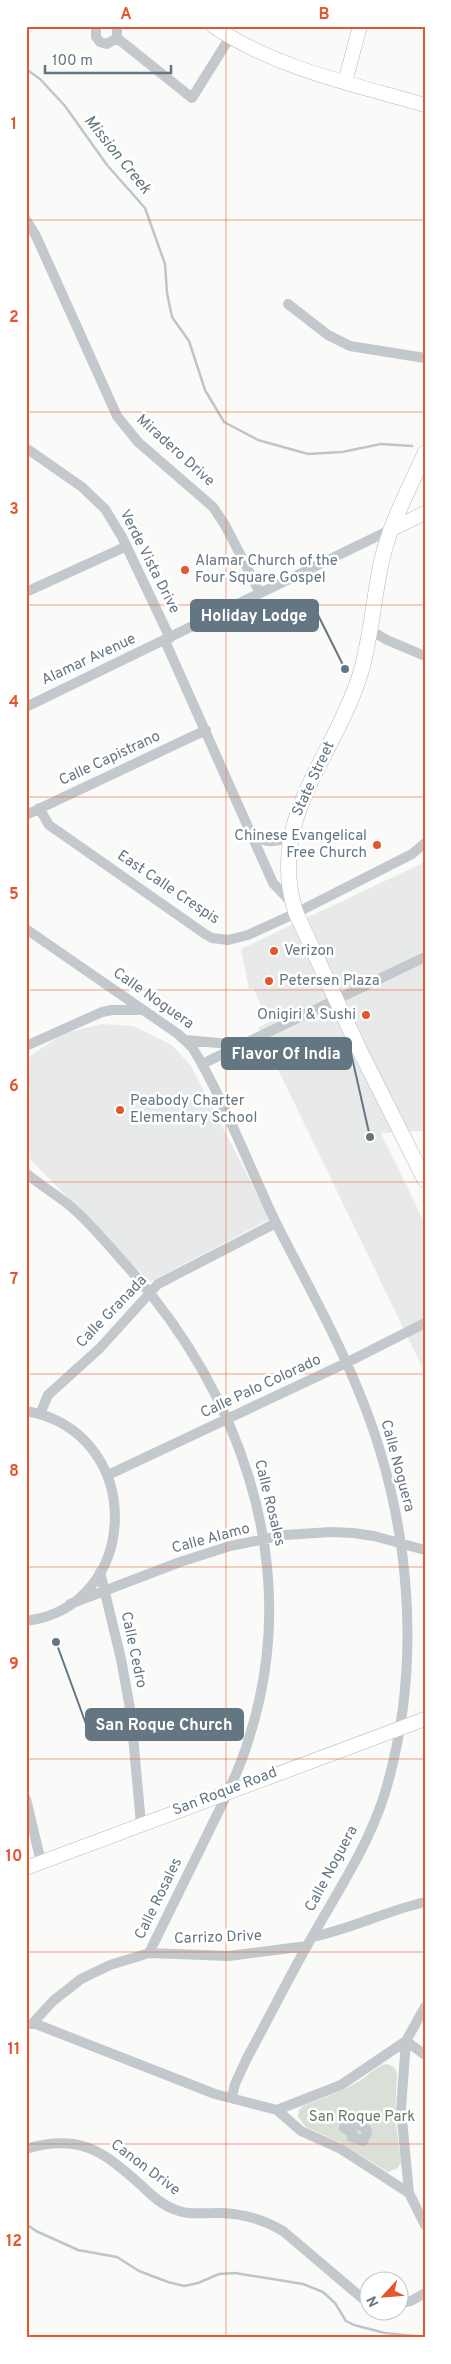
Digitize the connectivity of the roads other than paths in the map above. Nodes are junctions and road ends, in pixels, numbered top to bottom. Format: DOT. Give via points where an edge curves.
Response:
graph roads {
  1 [pos="96,26"];
  2 [pos="117,26"];
  3 [pos="214,26"];
  4 [pos="360,26"];
  5 [pos="230,37"];
  6 [pos="117,38"];
  7 [pos="345,82"];
  8 [pos="425,105"];
  9 [pos="26,220"];
  10 [pos="288,304"];
  11 [pos="425,358"];
  12 [pos="26,448"];
  13 [pos="425,453"];
  14 [pos="425,513"];
  15 [pos="390,530"];
  16 [pos="125,547"];
  17 [pos="26,592"];
  18 [pos="260,593"];
  19 [pos="370,630"];
  20 [pos="168,639"];
  21 [pos="425,656"];
  22 [pos="26,707"];
  23 [pos="206,730"];
  24 [pos="39,808"];
  25 [pos="26,814"];
  26 [pos="252,833"];
  27 [pos="291,837"];
  28 [pos="425,842"];
  29 [pos="295,909"];
  30 [pos="26,929"];
  31 [pos="425,957"];
  32 [pos="336,1000"];
  33 [pos="143,1010"];
  34 [pos="186,1040"];
  35 [pos="241,1045"];
  36 [pos="26,1046"];
  37 [pos="202,1064"];
  38 [pos="420,1158"];
  39 [pos="27,1176"];
  40 [pos="425,1180"];
  41 [pos="276,1223"];
  42 [pos="150,1292"];
  43 [pos="425,1323"];
  44 [pos="346,1363"];
  45 [pos="26,1411"];
  46 [pos="40,1414"];
  47 [pos="227,1420"];
  48 [pos="108,1475"];
  49 [pos="265,1540"];
  50 [pos="400,1544"];
  51 [pos="425,1550"];
  52 [pos="100,1572"];
  53 [pos="105,1592"];
  54 [pos="70,1604"];
  55 [pos="26,1621"];
  56 [pos="425,1719"];
  57 [pos="399,1728"];
  58 [pos="228,1791"];
  59 [pos="26,1799"];
  60 [pos="141,1824"];
  61 [pos="41,1862"];
  62 [pos="26,1868"];
  63 [pos="425,1902"];
  64 [pos="309,1942"];
  65 [pos="149,1953"];
  66 [pos="425,2007"];
  67 [pos="30,2024"];
  68 [pos="406,2041"];
  69 [pos="425,2055"];
  70 [pos="232,2097"];
  71 [pos="277,2110"];
  72 [pos="26,2149"];
  73 [pos="408,2193"];
  74 [pos="425,2225"];
  75 [pos="425,2292"];
  76 [pos="358,2295"];
  77 [pos="408,2302"];
  1 -- 6 [label="street" via="95,34 100,42 110,43"];
  2 -- 6 [label="street"];
  3 -- 5 [label="street"];
  4 -- 7 [label="street"];
  5 -- 6 [label="street" via="192,98"];
  5 -- 7 [label="street" via="288,65"];
  7 -- 8 [label="street"];
  9 -- 18 [label="street, Miradero Drive" via="117,416 138,442 213,507"];
  10 -- 11 [label="street" via="341,342 366,350"];
  12 -- 16 [label="street, Verde Vista Drive" via="96,499 113,521"];
  13 -- 15 [label="main road, State Street"];
  14 -- 15 [label="street"];
  15 -- 18 [label="street, Alamar Avenue"];
  15 -- 19 [label="main road, State Street" via="376,584"];
  16 -- 17 [label="street"];
  16 -- 20 [label="street, Verde Vista Drive"];
  18 -- 20 [label="street, Alamar Avenue"];
  19 -- 21 [label="street"];
  19 -- 27 [label="main road, State Street" via="352,698 302,798"];
  20 -- 22 [label="street, Alamar Avenue"];
  20 -- 23 [label="street, Verde Vista Drive"];
  23 -- 24 [label="street, Calle Capistrano"];
  23 -- 26 [label="street, Verde Vista Drive"];
  24 -- 25 [label="street, Calle Capistrano"];
  24 -- 29 [label="street, East Calle Crespis" via="50,825 212,938 238,939"];
  26 -- 27 [label="street" via="268,842"];
  26 -- 29 [label="street, Verde Vista Drive" via="273,883"];
  27 -- 29 [label="main road, State Street" via="288,874"];
  28 -- 29 [label="street, East Calle Crespis" via="412,854"];
  29 -- 32 [label="main road, State Street"];
  30 -- 33 [label="street, Calle Noguera"];
  31 -- 32 [label="street"];
  32 -- 35 [label="street"];
  32 -- 38 [label="main road, State Street"];
  33 -- 34 [label="street, Calle Noguera"];
  33 -- 36 [label="street" via="102,1012"];
  34 -- 35 [label="street"];
  34 -- 37 [label="street, Calle Noguera"];
  35 -- 37 [label="street"];
  37 -- 41 [label="street, Calle Noguera"];
  38 -- 40 [label="main road, State Street"];
  39 -- 42 [label="street, Calle Rosales" via="70,1206"];
  41 -- 42 [label="street, Calle Granada" via="158,1284"];
  41 -- 44 [label="street, Calle Noguera"];
  42 -- 46 [label="street, Calle Granada" via="100,1348 48,1395"];
  42 -- 47 [label="street, Calle Rosales" via="192,1354"];
  43 -- 44 [label="street, Calle Palo Colorado"];
  44 -- 47 [label="street, Calle Palo Colorado"];
  44 -- 50 [label="street, Calle Noguera" via="384,1464"];
  45 -- 46 [label="street"];
  46 -- 48 [label="street" via="64,1425 85,1442"];
  47 -- 48 [label="street, Calle Palo Colorado"];
  47 -- 49 [label="street, Calle Rosales" via="248,1474"];
  48 -- 52 [label="street" via="115,1501 115,1527 110,1553"];
  49 -- 50 [label="street, Calle Alamo" via="285,1535 332,1532 374,1536"];
  49 -- 53 [label="street, Calle Alamo" via="230,1546 189,1559"];
  49 -- 58 [label="street, Calle Rosales" via="270,1618 264,1678 250,1736"];
  50 -- 51 [label="street, Calle Alamo"];
  50 -- 57 [label="street, Calle Noguera" via="407,1631"];
  52 -- 53 [label="street, Calle Cedro"];
  52 -- 54 [label="street" via="90,1587"];
  53 -- 54 [label="street, Calle Alamo"];
  53 -- 60 [label="street, Calle Cedro" via="131,1714"];
  54 -- 55 [label="street" via="44,1617"];
  56 -- 57 [label="street, San Roque Road"];
  57 -- 58 [label="street, San Roque Road"];
  57 -- 64 [label="street, Calle Noguera" via="390,1772 373,1824"];
  58 -- 60 [label="street, San Roque Road"];
  58 -- 65 [label="street, Calle Rosales"];
  59 -- 61 [label="street"];
  60 -- 61 [label="street, San Roque Road"];
  61 -- 62 [label="street, San Roque Road"];
  63 -- 64 [label="street, Carrizo Drive"];
  64 -- 65 [label="street, Carrizo Drive" via="229,1956"];
  64 -- 70 [label="street, Calle Noguera" via="247,2058"];
  65 -- 67 [label="street, Carrizo Drive" via="110,1965 81,1979 53,2000"];
  66 -- 68 [label="street"];
  67 -- 70 [label="street" via="215,2094"];
  68 -- 69 [label="street"];
  68 -- 71 [label="street" via="341,2085"];
  68 -- 73 [label="street" via="401,2109"];
  70 -- 71 [label="street"];
  71 -- 73 [label="street" via="301,2131 341,2150"];
  72 -- 76 [label="street, Canon Drive" via="55,2142 81,2144 104,2154 156,2199 173,2209 192,2214 254,2217 269,2223"];
  73 -- 74 [label="street"];
  75 -- 77 [label="street"];
}
